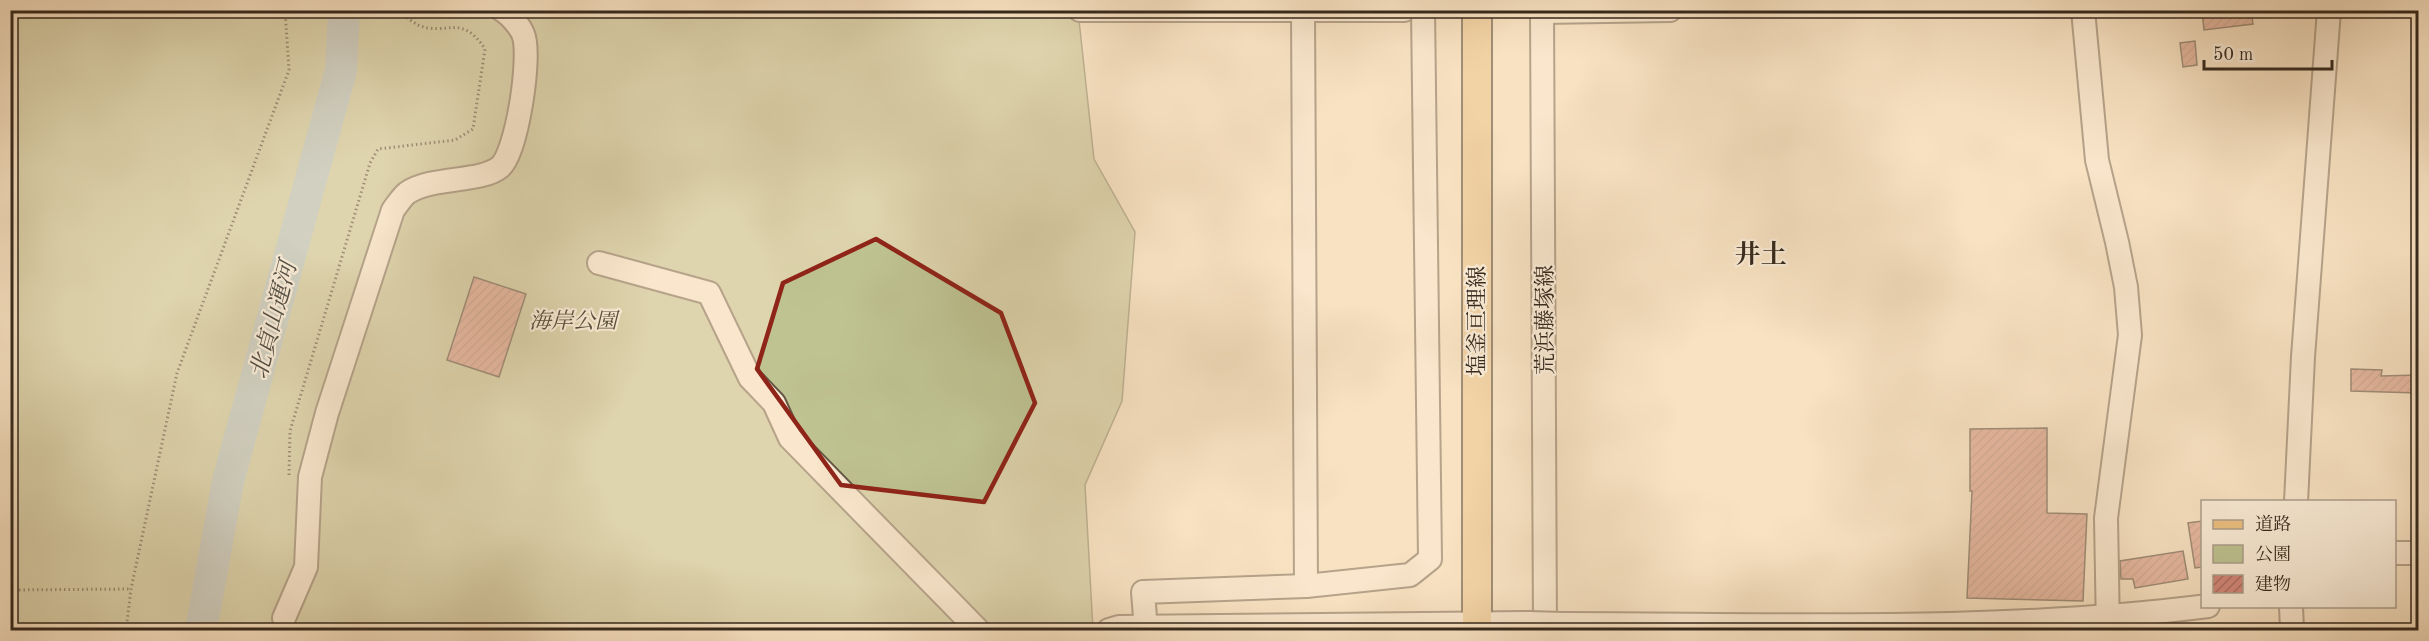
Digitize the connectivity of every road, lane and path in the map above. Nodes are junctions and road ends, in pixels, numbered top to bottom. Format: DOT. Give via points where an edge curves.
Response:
graph roads {
  1 [pos="285,10"];
  2 [pos="502,10"];
  3 [pos="1080,10"];
  4 [pos="1404,10"];
  5 [pos="1423,10"];
  6 [pos="1477,10"];
  7 [pos="1670,10"];
  8 [pos="2083,10"];
  9 [pos="2329,10"];
  10 [pos="1303,11"];
  11 [pos="1542,11"];
  12 [pos="599,263"];
  13 [pos="2296,500"];
  14 [pos="2396,553"];
  15 [pos="2418,553"];
  16 [pos="1306,586"];
  17 [pos="131,589"];
  18 [pos="10,590"];
  19 [pos="2201,607"];
  20 [pos="2291,608"];
  21 [pos="284,618"];
  22 [pos="2108,624"];
  23 [pos="1546,626"];
  24 [pos="1477,627"];
  25 [pos="1146,628"];
  26 [pos="126,630"];
  27 [pos="978,630"];
  28 [pos="1109,630"];
  29 [pos="2292,630"];
  1 -- 17 [label="path" via="289,70 177,373"];
  2 -- 21 [label="street" via="524,33 527,58 512,147 500,167 431,183 407,193 393,210 327,413 310,477 306,567"];
  3 -- 10 [label="street"];
  4 -- 10 [label="street"];
  5 -- 16 [label="street" via="1430,559 1410,576"];
  6 -- 24 [label="main road, 塩釜亘理線"];
  7 -- 11 [label="street"];
  8 -- 22 [label="street" via="2097,160 2126,287 2130,335 2106,518"];
  9 -- 13 [label="street"];
  10 -- 16 [label="street"];
  11 -- 23 [label="street, 荒浜藤塚線"];
  12 -- 27 [label="street" via="709,292 750,378 774,403 790,438"];
  14 -- 15 [label="street"];
  16 -- 25 [label="street" via="1143,592"];
  17 -- 18 [label="path"];
  17 -- 26 [label="path"];
  19 -- 22 [label="street"];
  20 -- 29 [label="street"];
  22 -- 23 [label="street"];
  23 -- 24 [label="street"];
  24 -- 25 [label="street"];
  25 -- 28 [label="street"];
}
